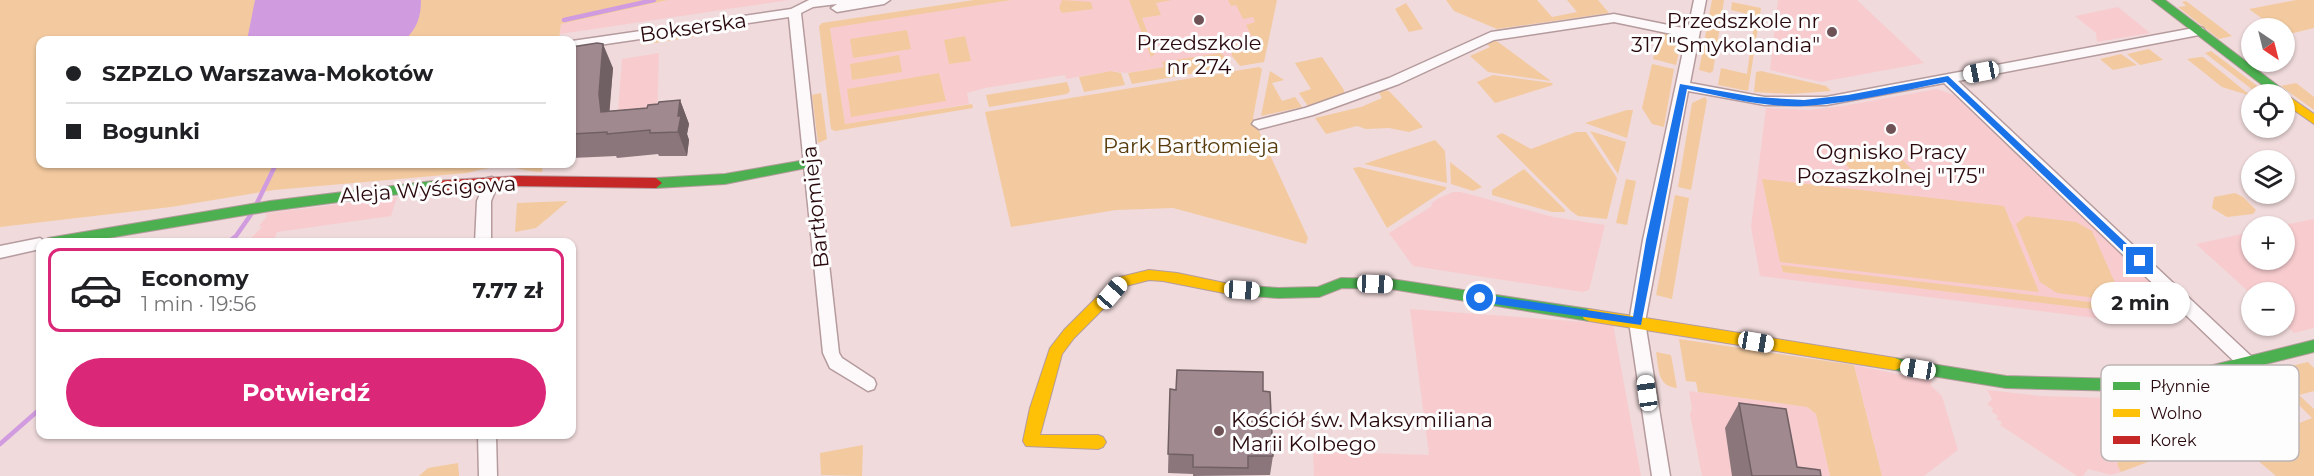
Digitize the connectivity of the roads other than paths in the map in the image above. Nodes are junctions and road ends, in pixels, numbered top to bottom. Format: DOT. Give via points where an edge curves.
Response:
graph roads {
  1 [pos="848,0"];
  2 [pos="884,0"];
  3 [pos="1700,0"];
  4 [pos="2158,0"];
  5 [pos="795,13"];
  6 [pos="2199,32"];
  7 [pos="1694,34"];
  8 [pos="576,44"];
  9 [pos="1948,79"];
  10 [pos="2267,84"];
  11 [pos="1683,86"];
  12 [pos="2295,105"];
  13 [pos="2314,120"];
  14 [pos="1259,124"];
  15 [pos="811,163"];
  16 [pos="492,182"];
  17 [pos="76,238"];
  18 [pos="483,238"];
  19 [pos="36,245"];
  20 [pos="0,252"];
  21 [pos="1637,322"];
  22 [pos="2314,346"];
  23 [pos="2246,362"];
  24 [pos="2235,365"];
  25 [pos="868,384"];
  26 [pos="2101,385"];
  27 [pos="487,439"];
  28 [pos="1098,442"];
  29 [pos="488,476"];
  30 [pos="1660,476"];
  1 -- 5 [label="street, Bokserska" via="806,5"];
  2 -- 5 [label="street, Bokserska"];
  3 -- 7 [label="street"];
  4 -- 6 [label="street"];
  5 -- 8 [label="street, Bokserska"];
  5 -- 15 [label="street, Bartłomieja"];
  6 -- 9 [label="street"];
  6 -- 10 [label="street"];
  7 -- 11 [label="street"];
  7 -- 14 [label="street" via="1614,18 1495,35 1388,84 1308,112"];
  9 -- 11 [label="street" via="1804,103 1755,100"];
  9 -- 23 [label="street"];
  11 -- 21 [label="street"];
  12 -- 13 [label="street"];
  15 -- 16 [label="street, Aleja Wyścigowa" via="689,182"];
  15 -- 25 [label="street, Bartłomieja" via="831,353 836,363"];
  16 -- 17 [label="street, Aleja Wyścigowa" via="244,208"];
  16 -- 18 [label="street" via="484,205"];
  19 -- 20 [label="street"];
  21 -- 26 [label="street" via="2006,382"];
  21 -- 28 [label="street" via="1391,284 1341,283 1319,292 1279,293 1223,289 1152,273 1139,274 1121,282 1055,352 1031,441"];
  21 -- 30 [label="street"];
  22 -- 23 [label="street"];
  23 -- 24 [label="street"];
  27 -- 29 [label="street"];
}
